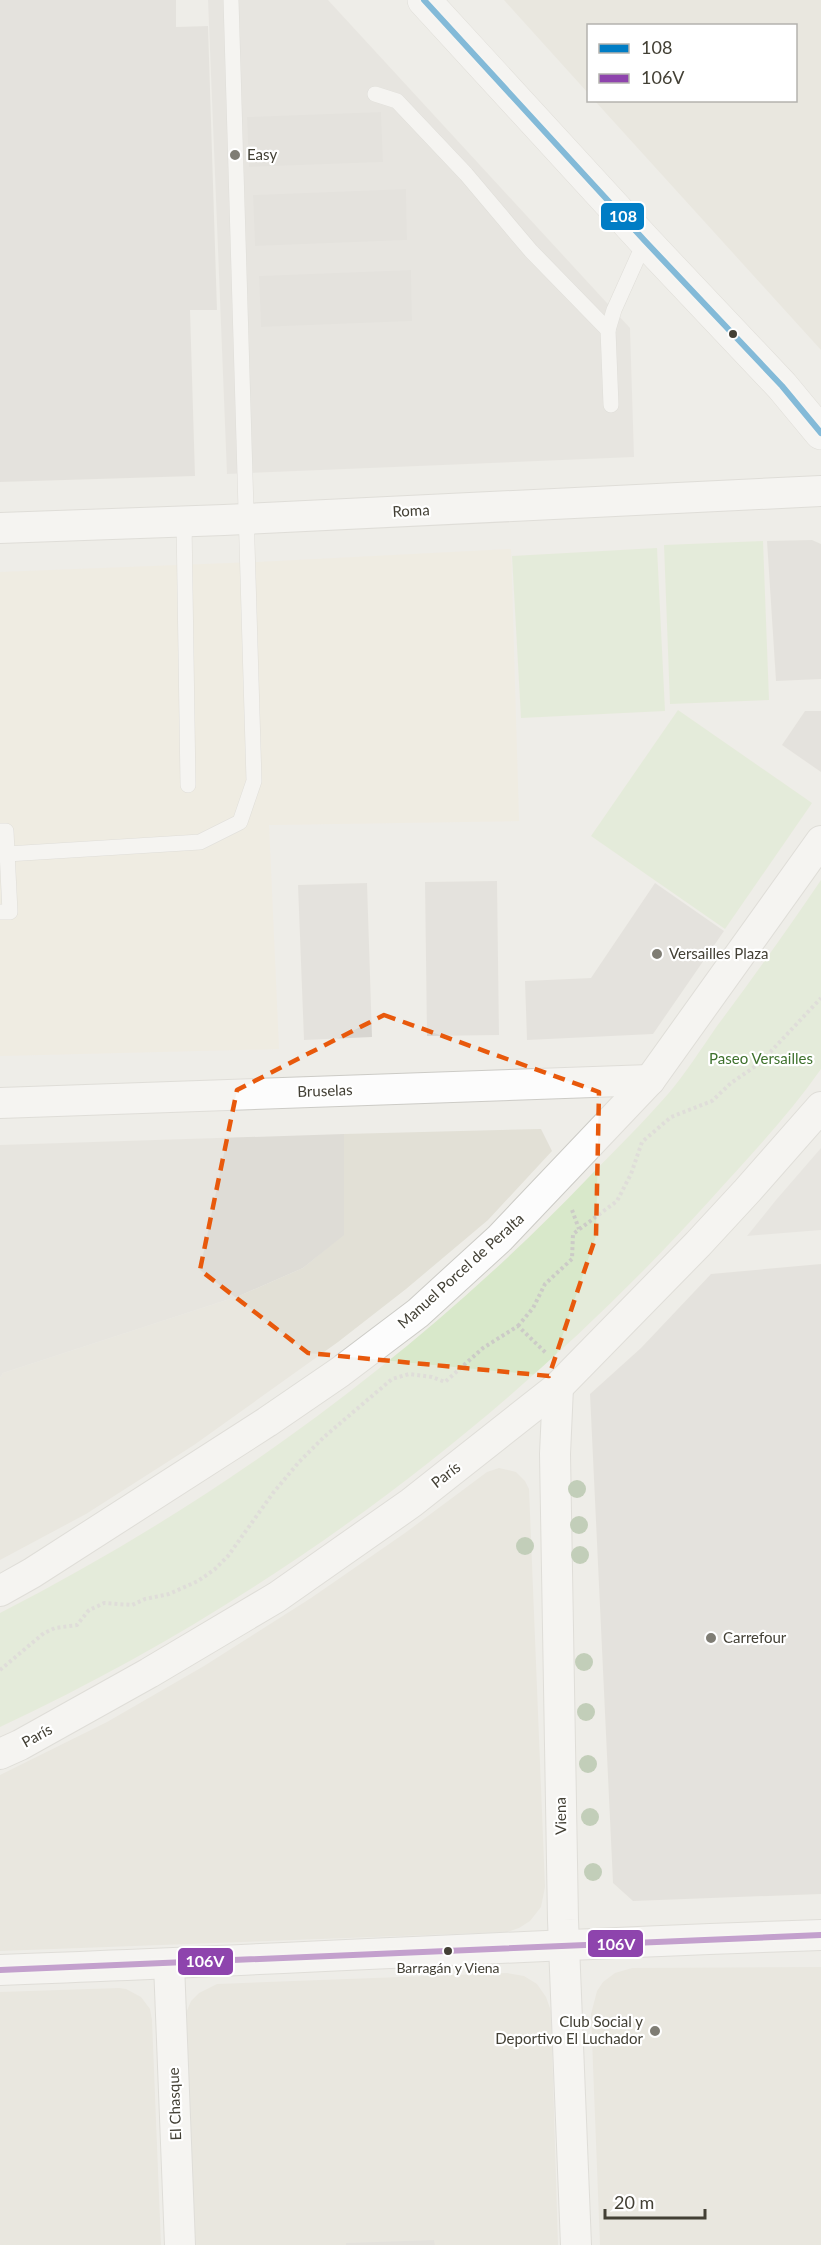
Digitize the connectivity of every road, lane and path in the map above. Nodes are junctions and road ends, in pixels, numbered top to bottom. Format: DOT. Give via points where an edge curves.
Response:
graph roads {
  1 [pos="231,0"];
  2 [pos="424,0"];
  3 [pos="375,94"];
  4 [pos="645,241"];
  5 [pos="608,330"];
  6 [pos="611,405"];
  7 [pos="821,433"];
  8 [pos="821,491"];
  9 [pos="247,519"];
  10 [pos="184,521"];
  11 [pos="0,528"];
  12 [pos="188,785"];
  13 [pos="0,831"];
  14 [pos="821,841"];
  15 [pos="7,854"];
  16 [pos="0,912"];
  17 [pos="821,998"];
  18 [pos="650,1080"];
  19 [pos="0,1103"];
  20 [pos="821,1107"];
  21 [pos="518,1326"];
  22 [pos="563,1381"];
  23 [pos="0,1591"];
  24 [pos="0,1670"];
  25 [pos="0,1754"];
  26 [pos="821,1935"];
  27 [pos="565,1944"];
  28 [pos="170,1964"];
  29 [pos="0,1970"];
  30 [pos="180,2245"];
  31 [pos="576,2245"];
  1 -- 9 [label="lane"];
  2 -- 4 [label="street"];
  3 -- 5 [label="lane" via="397,101 531,251"];
  4 -- 5 [label="lane"];
  4 -- 7 [label="street" via="782,386"];
  5 -- 6 [label="lane"];
  8 -- 9 [label="street, Roma"];
  9 -- 10 [label="street, Roma"];
  9 -- 15 [label="lane" via="254,780 240,822 200,842"];
  10 -- 11 [label="street, Roma"];
  10 -- 12 [label="lane"];
  13 -- 15 [label="lane" via="6,831"];
  14 -- 18 [label="street, Manuel Porcel de Peralta"];
  15 -- 16 [label="lane" via="9,912"];
  17 -- 21 [label="path" via="760,1063 712,1101 671,1117 642,1142 617,1201 573,1234 572,1259 545,1284"];
  18 -- 19 [label="street, Bruselas"];
  18 -- 23 [label="street, Manuel Porcel de Peralta" via="500,1238 418,1313 267,1422"];
  20 -- 22 [label="street, París" via="723,1218"];
  21 -- 22 [label="path"];
  21 -- 24 [label="path" via="483,1348 446,1382 409,1374 392,1379 299,1462 228,1556 198,1581 132,1605 104,1603 89,1610 77,1625 44,1633"];
  22 -- 25 [label="street, París" via="411,1503 277,1597 149,1673"];
  22 -- 27 [label="street, Viena" via="555,1454 555,1499"];
  26 -- 27 [label="street"];
  27 -- 28 [label="street"];
  27 -- 31 [label="street, Viena"];
  28 -- 29 [label="street"];
  28 -- 30 [label="street, El Chasque"];
}
